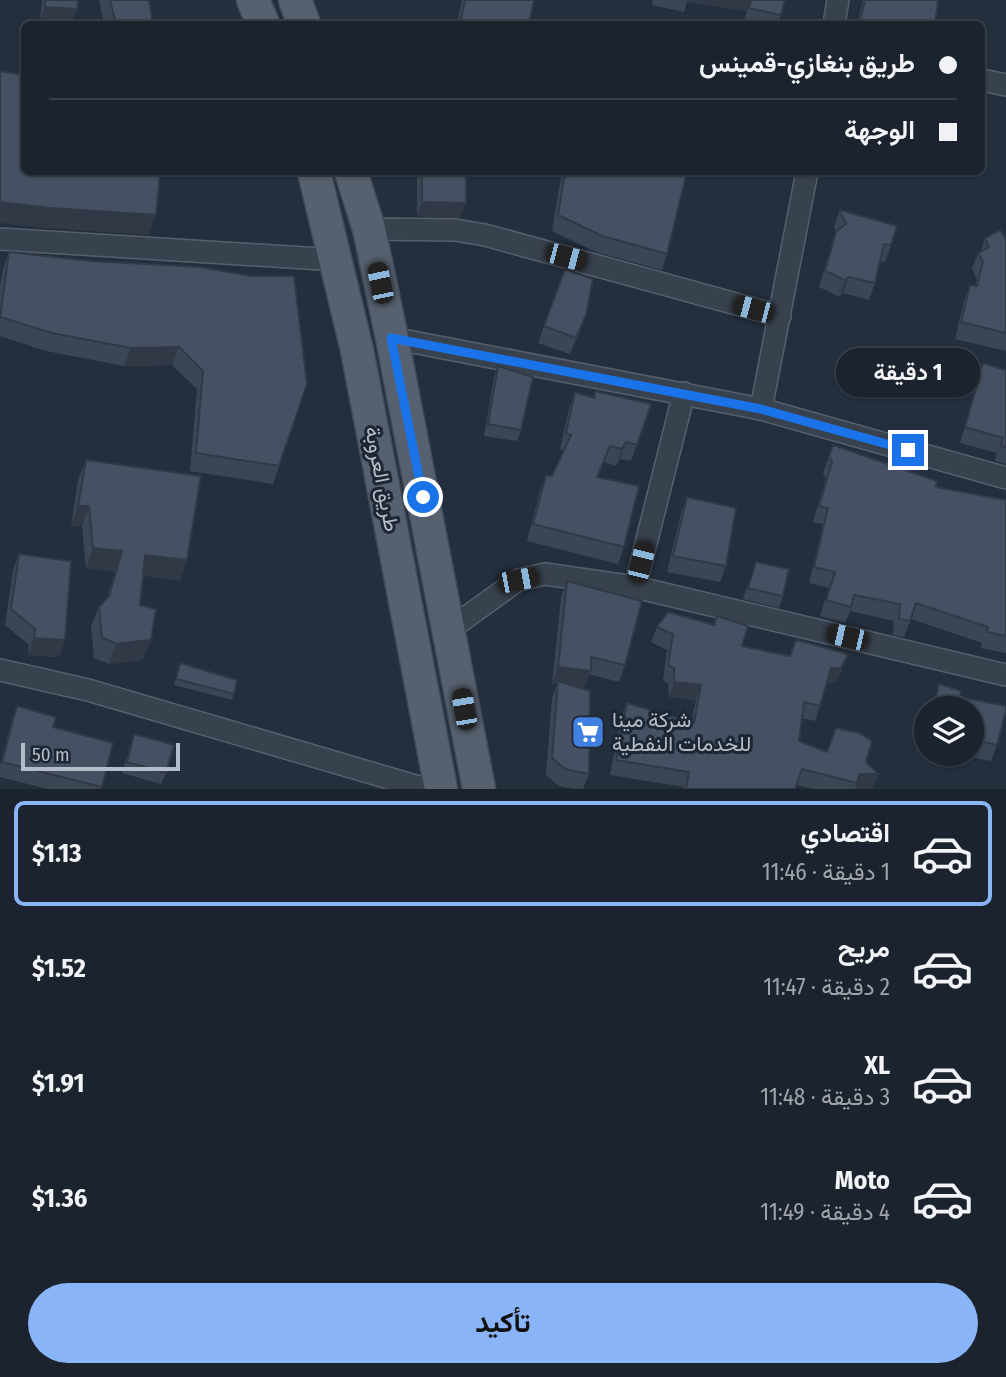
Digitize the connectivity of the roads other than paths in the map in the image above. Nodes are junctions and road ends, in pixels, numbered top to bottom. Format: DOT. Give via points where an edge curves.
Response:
graph roads {
  1 [pos="253,0"];
  2 [pos="295,0"];
  3 [pos="838,0"];
  4 [pos="262,21"];
  5 [pos="303,21"];
  6 [pos="834,21"];
  7 [pos="985,81"];
  8 [pos="1006,85"];
  9 [pos="315,175"];
  10 [pos="352,175"];
  11 [pos="806,175"];
  12 [pos="369,229"];
  13 [pos="0,239"];
  14 [pos="337,260"];
  15 [pos="780,316"];
  16 [pos="391,338"];
  17 [pos="684,394"];
  18 [pos="761,409"];
  19 [pos="1006,478"];
  20 [pos="635,587"];
  21 [pos="450,629"];
  22 [pos="0,670"];
  23 [pos="1006,675"];
  24 [pos="426,789"];
  25 [pos="441,789"];
  26 [pos="479,789"];
  1 -- 4 [label="main road"];
  2 -- 5 [label="main road"];
  3 -- 6 [label="street"];
  7 -- 8 [label="street"];
  9 -- 14 [label="main road, طريق العروبة"];
  10 -- 12 [label="main road"];
  11 -- 15 [label="street"];
  12 -- 15 [label="street" via="485,235"];
  12 -- 16 [label="main road"];
  13 -- 14 [label="street"];
  14 -- 25 [label="main road, طريق العروبة"];
  15 -- 18 [label="street"];
  16 -- 17 [label="street"];
  16 -- 21 [label="main road"];
  17 -- 18 [label="street"];
  17 -- 20 [label="street"];
  18 -- 19 [label="street"];
  20 -- 21 [label="street" via="544,575 518,580"];
  20 -- 23 [label="street"];
  21 -- 26 [label="main road"];
  22 -- 24 [label="street" via="88,690"];
}
